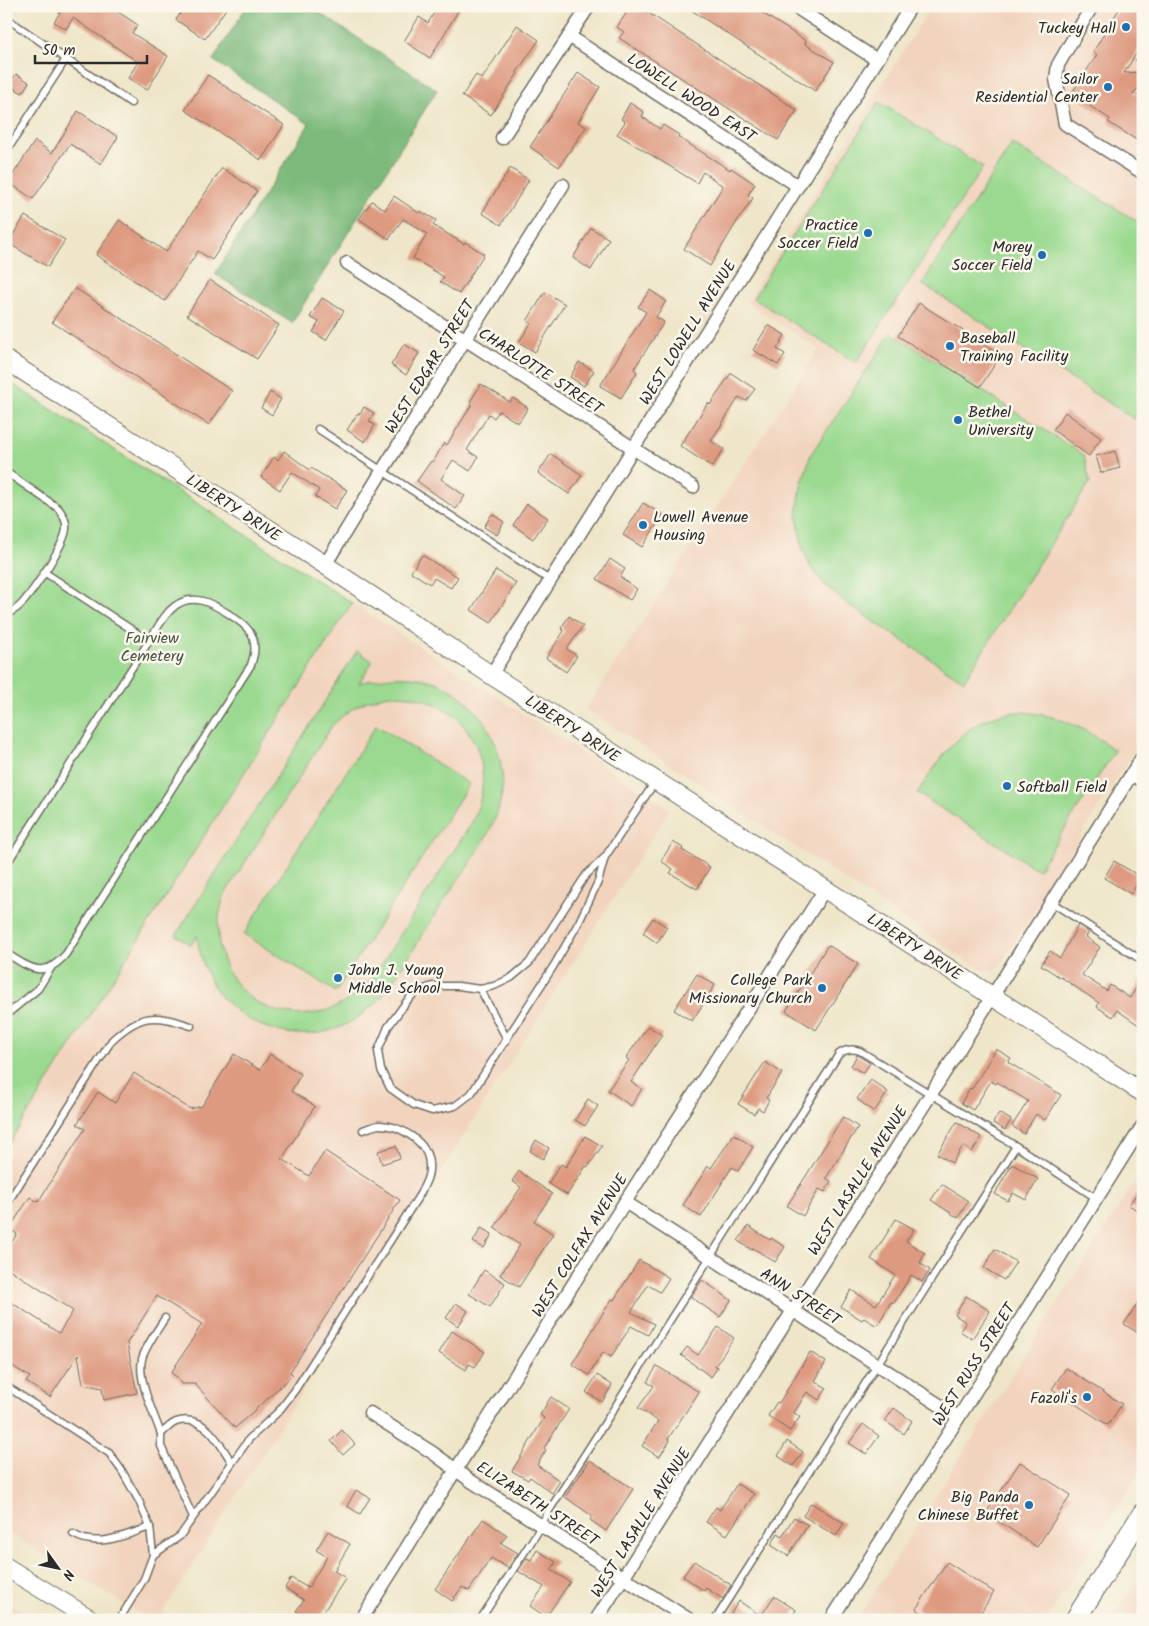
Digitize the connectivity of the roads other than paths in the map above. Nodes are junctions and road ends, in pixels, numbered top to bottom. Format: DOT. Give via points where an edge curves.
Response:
graph roads {
  1 [pos="588,6"];
  2 [pos="794,6"];
  3 [pos="911,6"];
  4 [pos="1092,6"];
  5 [pos="6,18"];
  6 [pos="569,36"];
  7 [pos="66,59"];
  8 [pos="876,60"];
  9 [pos="131,103"];
  10 [pos="502,138"];
  11 [pos="6,152"];
  12 [pos="1143,173"];
  13 [pos="563,185"];
  14 [pos="798,186"];
  15 [pos="347,263"];
  16 [pos="465,340"];
  17 [pos="6,360"];
  18 [pos="318,429"];
  19 [pos="634,448"];
  20 [pos="382,470"];
  21 [pos="6,472"];
  22 [pos="693,487"];
  23 [pos="325,565"];
  24 [pos="44,572"];
  25 [pos="551,580"];
  26 [pos="6,614"];
  27 [pos="149,640"];
  28 [pos="491,675"];
  29 [pos="1143,756"];
  30 [pos="1131,774"];
  31 [pos="656,781"];
  32 [pos="1143,781"];
  33 [pos="605,857"];
  34 [pos="6,864"];
  35 [pos="825,889"];
  36 [pos="1051,902"];
  37 [pos="6,953"];
  38 [pos="1143,961"];
  39 [pos="51,968"];
  40 [pos="480,989"];
  41 [pos="992,996"];
  42 [pos="6,1016"];
  43 [pos="191,1026"];
  44 [pos="507,1039"];
  45 [pos="1143,1093"];
  46 [pos="931,1094"];
  47 [pos="1143,1125"];
  48 [pos="364,1130"];
  49 [pos="1016,1146"];
  50 [pos="1096,1198"];
  51 [pos="625,1202"];
  52 [pos="6,1204"];
  53 [pos="710,1256"];
  54 [pos="793,1311"];
  55 [pos="165,1318"];
  56 [pos="876,1364"];
  57 [pos="6,1386"];
  58 [pos="370,1413"];
  59 [pos="958,1417"];
  60 [pos="161,1434"];
  61 [pos="232,1463"];
  62 [pos="456,1469"];
  63 [pos="193,1517"];
  64 [pos="1142,1518"];
  65 [pos="542,1525"];
  66 [pos="150,1527"];
  67 [pos="73,1534"];
  68 [pos="153,1555"];
  69 [pos="6,1568"];
  70 [pos="623,1577"];
  71 [pos="92,1620"];
  72 [pos="119,1620"];
  73 [pos="361,1620"];
  74 [pos="480,1620"];
  75 [pos="596,1620"];
  76 [pos="690,1620"];
  77 [pos="715,1620"];
  78 [pos="831,1620"];
  79 [pos="1075,1620"];
  1 -- 6 [label="street"];
  2 -- 8 [label="street"];
  3 -- 8 [label="street, WEST LOWELL AVENUE"];
  4 -- 12 [label="street" via="1058,65 1056,79 1065,124"];
  5 -- 7 [label="lane"];
  6 -- 10 [label="street"];
  6 -- 14 [label="street, LOWELL WOOD EAST"];
  7 -- 9 [label="lane"];
  7 -- 11 [label="lane"];
  8 -- 14 [label="street, WEST LOWELL AVENUE"];
  13 -- 16 [label="street, WEST EDGAR STREET"];
  14 -- 19 [label="street, WEST LOWELL AVENUE"];
  15 -- 16 [label="street, CHARLOTTE STREET"];
  16 -- 19 [label="street, CHARLOTTE STREET"];
  16 -- 20 [label="street, WEST EDGAR STREET"];
  17 -- 23 [label="street, LIBERTY DRIVE"];
  18 -- 20 [label="lane"];
  19 -- 22 [label="street, CHARLOTTE STREET"];
  19 -- 25 [label="street, WEST LOWELL AVENUE"];
  20 -- 23 [label="street, WEST EDGAR STREET"];
  20 -- 25 [label="lane"];
  21 -- 24 [label="lane" via="58,508 66,521 65,537"];
  23 -- 28 [label="street, LIBERTY DRIVE"];
  24 -- 26 [label="lane" via="25,601"];
  24 -- 27 [label="lane"];
  25 -- 28 [label="street, WEST LOWELL AVENUE"];
  27 -- 34 [label="lane"];
  27 -- 39 [label="lane" via="175,606 184,601 203,600 240,621 253,637 254,654 245,674 66,954"];
  28 -- 31 [label="street, LIBERTY DRIVE"];
  29 -- 30 [label="street, WEST LASALLE AVENUE"];
  30 -- 32 [label="street"];
  30 -- 36 [label="street, WEST LASALLE AVENUE"];
  31 -- 33 [label="lane"];
  31 -- 35 [label="street, LIBERTY DRIVE"];
  33 -- 40 [label="lane" via="586,875 529,963 511,978"];
  33 -- 44 [label="lane" via="598,882 579,922"];
  35 -- 41 [label="street, LIBERTY DRIVE"];
  35 -- 51 [label="street, WEST COLFAX AVENUE"];
  36 -- 38 [label="lane"];
  36 -- 41 [label="street, WEST LASALLE AVENUE"];
  37 -- 39 [label="lane" via="35,969"];
  39 -- 42 [label="lane" via="38,989"];
  40 -- 44 [label="lane"];
  40 -- 44 [label="lane" via="433,986 416,992 407,1001 388,1027 378,1050 381,1070 390,1088 414,1105 432,1111 456,1106 471,1094"];
  41 -- 45 [label="street, LIBERTY DRIVE"];
  41 -- 46 [label="street, WEST LASALLE AVENUE"];
  43 -- 52 [label="lane" via="154,1017 133,1024 112,1040"];
  46 -- 49 [label="lane"];
  46 -- 53 [label="lane" via="860,1051 843,1051"];
  46 -- 54 [label="street, WEST LASALLE AVENUE"];
  47 -- 50 [label="street, WEST RUSS STREET"];
  48 -- 61 [label="lane" via="378,1125 412,1136 425,1151 429,1163 428,1179 295,1390 249,1439"];
  49 -- 50 [label="lane"];
  49 -- 56 [label="lane"];
  50 -- 59 [label="street, WEST RUSS STREET"];
  51 -- 53 [label="street, ANN STREET"];
  51 -- 62 [label="street, WEST COLFAX AVENUE"];
  53 -- 54 [label="street, ANN STREET"];
  53 -- 65 [label="lane"];
  54 -- 56 [label="street, ANN STREET"];
  54 -- 70 [label="street, WEST LASALLE AVENUE"];
  55 -- 60 [label="lane" via="142,1357 141,1369"];
  56 -- 59 [label="street, ANN STREET"];
  56 -- 77 [label="lane"];
  57 -- 66 [label="lane" via="109,1453 139,1501"];
  58 -- 62 [label="street, ELIZABETH STREET"];
  59 -- 78 [label="street, WEST RUSS STREET"];
  60 -- 61 [label="lane" via="174,1422 191,1419 205,1426"];
  60 -- 63 [label="lane" via="160,1446"];
  61 -- 63 [label="lane"];
  62 -- 65 [label="street, ELIZABETH STREET"];
  62 -- 73 [label="street, WEST COLFAX AVENUE"];
  63 -- 68 [label="lane" via="180,1536"];
  64 -- 79 [label="main road"];
  65 -- 70 [label="street, ELIZABETH STREET"];
  65 -- 74 [label="lane"];
  66 -- 67 [label="lane" via="97,1542"];
  66 -- 68 [label="lane"];
  68 -- 72 [label="lane" via="144,1579"];
  69 -- 71 [label="street"];
  70 -- 75 [label="street, WEST LASALLE AVENUE"];
  70 -- 76 [label="street, ELIZABETH STREET"];
}
